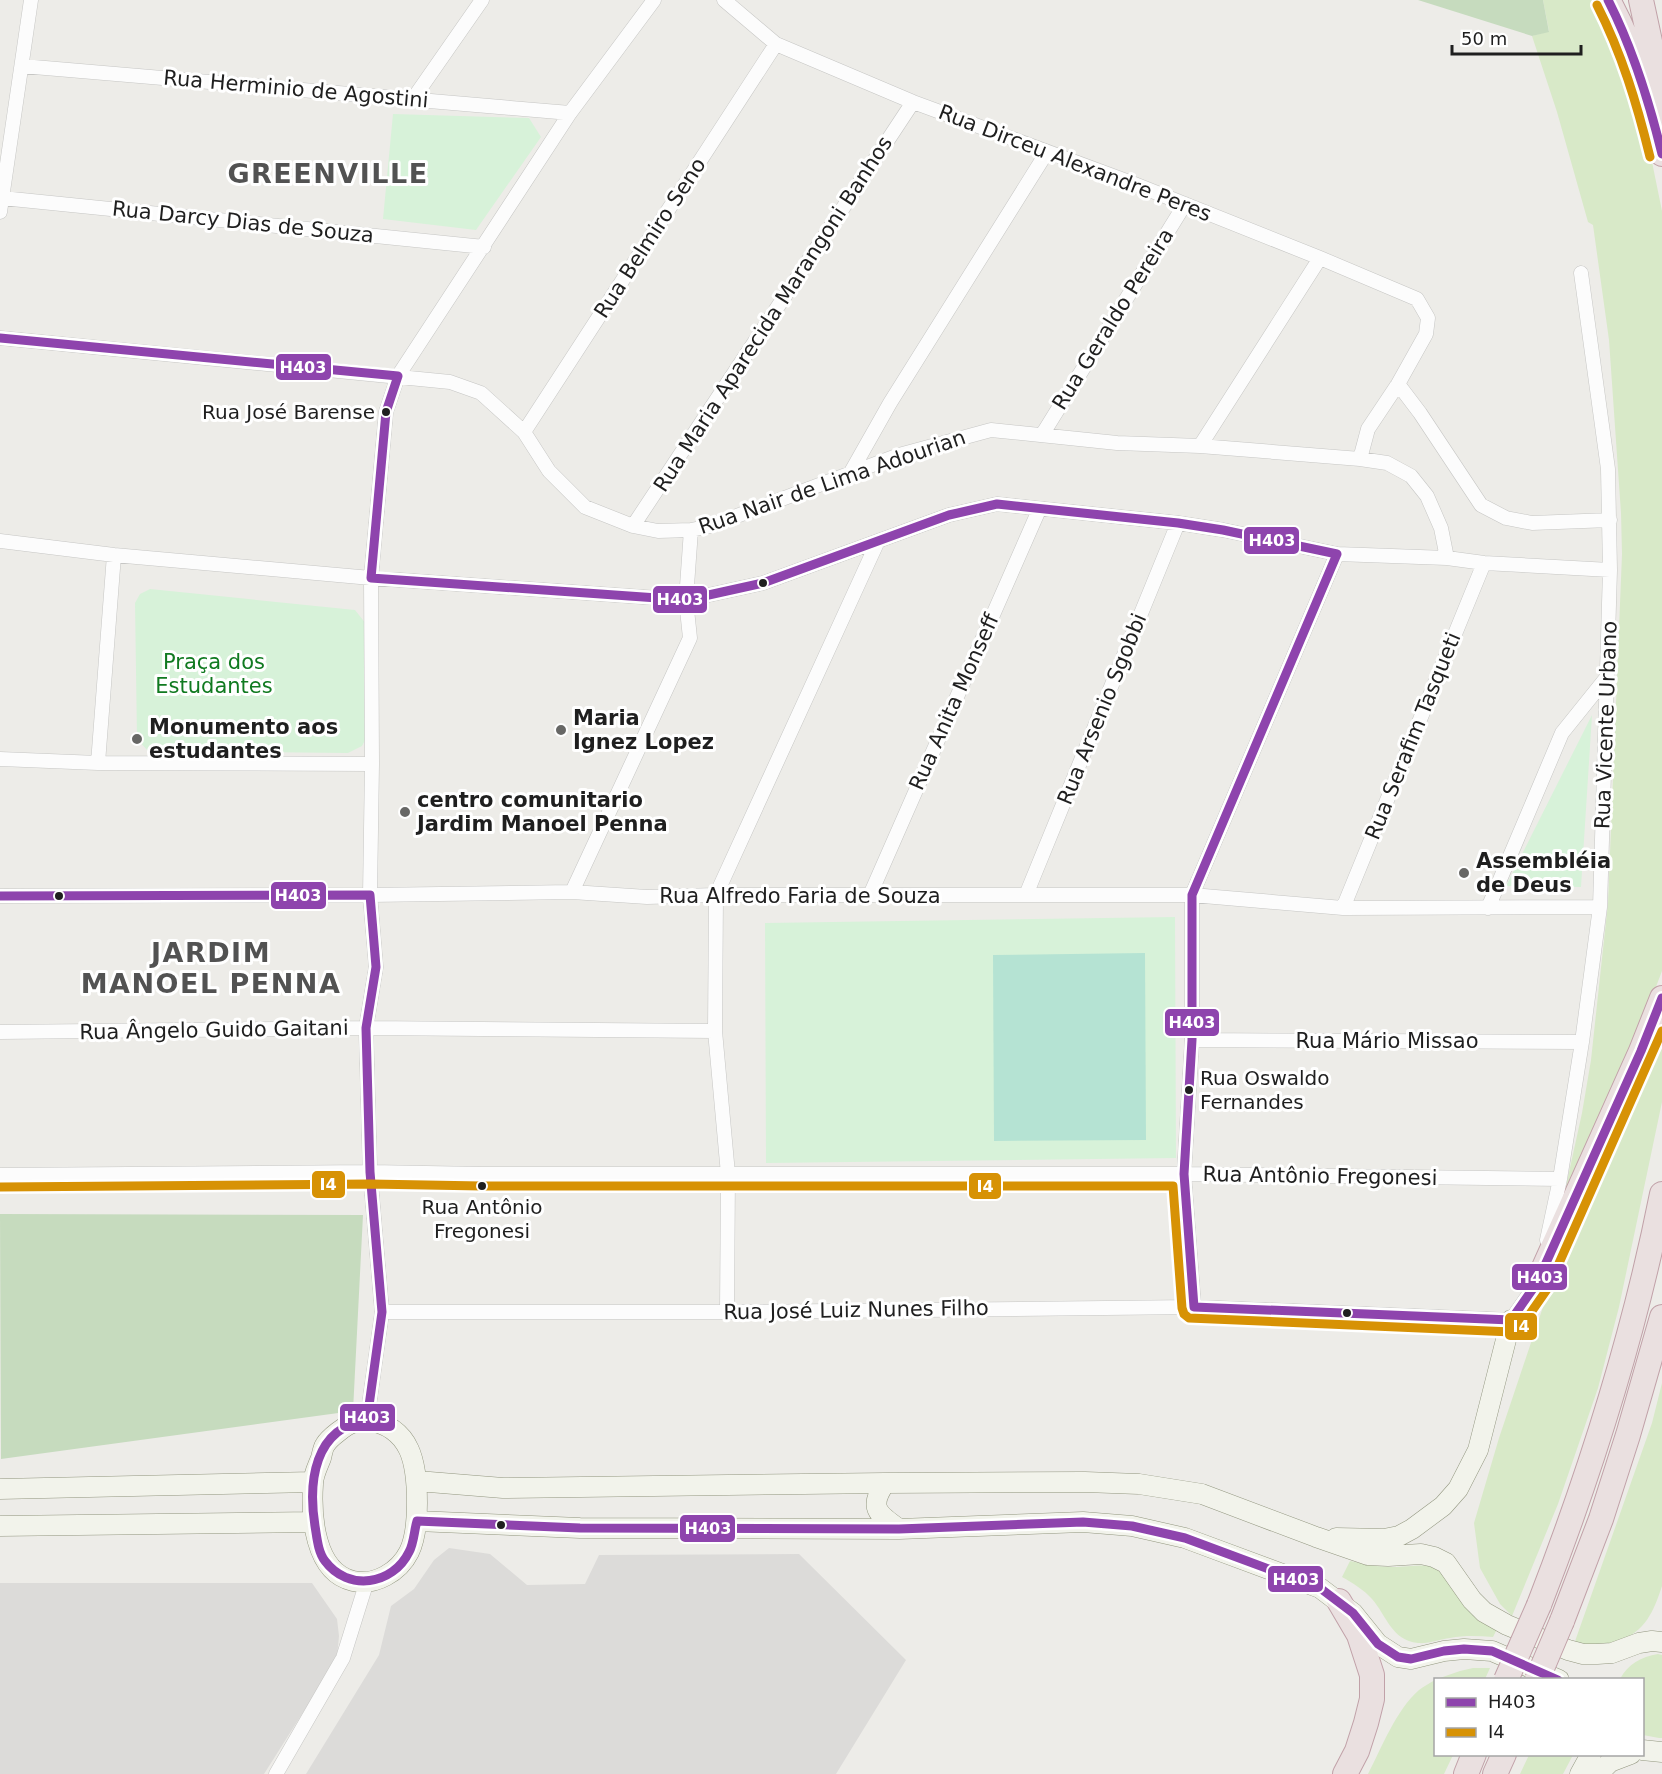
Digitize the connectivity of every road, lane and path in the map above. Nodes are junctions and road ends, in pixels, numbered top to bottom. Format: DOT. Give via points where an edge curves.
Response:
graph roads {
  1 [pos="31,0"];
  2 [pos="482,0"];
  3 [pos="654,0"];
  4 [pos="724,0"];
  5 [pos="1608,0"];
  6 [pos="1641,0"];
  7 [pos="776,44"];
  8 [pos="22,66"];
  9 [pos="1662,97"];
  10 [pos="413,99"];
  11 [pos="913,102"];
  12 [pos="570,113"];
  13 [pos="1047,152"];
  14 [pos="1662,154"];
  15 [pos="1185,204"];
  16 [pos="1,205"];
  17 [pos="484,247"];
  18 [pos="1320,258"];
  19 [pos="1581,273"];
  20 [pos="0,338"];
  21 [pos="398,376"];
  22 [pos="1398,384"];
  23 [pos="524,432"];
  24 [pos="1042,435"];
  25 [pos="1200,446"];
  26 [pos="1360,459"];
  27 [pos="851,472"];
  28 [pos="1039,510"];
  29 [pos="1610,520"];
  30 [pos="1178,523"];
  31 [pos="633,526"];
  32 [pos="691,530"];
  33 [pos="0,540"];
  34 [pos="878,541"];
  35 [pos="1337,554"];
  36 [pos="114,555"];
  37 [pos="1447,558"];
  38 [pos="1484,563"];
  39 [pos="1610,570"];
  40 [pos="371,578"];
  41 [pos="686,600"];
  42 [pos="1607,677"];
  43 [pos="0,759"];
  44 [pos="98,763"];
  45 [pos="372,764"];
  46 [pos="572,892"];
  47 [pos="370,895"];
  48 [pos="716,895"];
  49 [pos="870,895"];
  50 [pos="1026,895"];
  51 [pos="1192,895"];
  52 [pos="0,896"];
  53 [pos="1600,907"];
  54 [pos="1343,908"];
  55 [pos="1488,908"];
  56 [pos="1662,998"];
  57 [pos="366,1028"];
  58 [pos="715,1031"];
  59 [pos="0,1032"];
  60 [pos="1192,1040"];
  61 [pos="1582,1042"];
  62 [pos="370,1172"];
  63 [pos="0,1174"];
  64 [pos="728,1174"];
  65 [pos="1184,1174"];
  66 [pos="1560,1179"];
  67 [pos="1662,1194"];
  68 [pos="1537,1283"];
  69 [pos="1194,1307"];
  70 [pos="382,1312"];
  71 [pos="728,1312"];
  72 [pos="1662,1317"];
  73 [pos="1511,1320"];
  74 [pos="367,1420"];
  75 [pos="417,1481"];
  76 [pos="313,1482"];
  77 [pos="885,1482"];
  78 [pos="0,1489"];
  79 [pos="417,1521"];
  80 [pos="314,1522"];
  81 [pos="0,1526"];
  82 [pos="899,1529"];
  83 [pos="1316,1537"];
  84 [pos="367,1581"];
  85 [pos="1338,1601"];
  86 [pos="1662,1642"];
  87 [pos="1507,1678"];
  88 [pos="1538,1678"];
  89 [pos="1554,1678"];
  90 [pos="1474,1756"];
  91 [pos="1504,1756"];
  92 [pos="1590,1756"];
  93 [pos="1631,1756"];
  94 [pos="276,1774"];
  95 [pos="1345,1774"];
  96 [pos="1466,1774"];
  97 [pos="1495,1774"];
  98 [pos="1580,1774"];
  99 [pos="1598,1774"];
  1 -- 8 [label="street"];
  2 -- 10 [label="street"];
  3 -- 12 [label="street"];
  4 -- 7 [label="street, Rua Dirceu Alexandre Peres"];
  5 -- 14 [label="highway" via="1638,68"];
  6 -- 9 [label="highway"];
  7 -- 11 [label="street, Rua Dirceu Alexandre Peres"];
  7 -- 23 [label="street, Rua Belmiro Seno"];
  8 -- 10 [label="street, Rua Herminio de Agostini"];
  8 -- 16 [label="street"];
  10 -- 12 [label="street, Rua Herminio de Agostini"];
  11 -- 13 [label="street, Rua Dirceu Alexandre Peres"];
  11 -- 31 [label="street, Rua Maria Aparecida Marangoni Banhos"];
  12 -- 17 [label="street"];
  13 -- 15 [label="street, Rua Dirceu Alexandre Peres"];
  13 -- 27 [label="street"];
  15 -- 18 [label="street, Rua Dirceu Alexandre Peres"];
  15 -- 24 [label="street, Rua Geraldo Pereira"];
  16 -- 17 [label="street, Rua Darcy Dias de Souza"];
  17 -- 21 [label="street"];
  18 -- 22 [label="street, Rua Dirceu Alexandre Peres" via="1417,299 1428,318 1426,334"];
  18 -- 25 [label="street"];
  19 -- 29 [label="street, Rua Vicente Urbano" via="1608,469"];
  20 -- 21 [label="street, Rua Nair de Lima Adourian"];
  21 -- 23 [label="street, Rua Nair de Lima Adourian" via="450,382 481,393"];
  21 -- 40 [label="street" via="386,412"];
  22 -- 26 [label="street" via="1368,429"];
  22 -- 29 [label="street" via="1481,505 1506,518 1532,523"];
  23 -- 31 [label="street, Rua Nair de Lima Adourian" via="549,471 585,507"];
  24 -- 25 [label="street, Rua Nair de Lima Adourian"];
  24 -- 27 [label="street, Rua Nair de Lima Adourian" via="991,430"];
  25 -- 26 [label="street, Rua Nair de Lima Adourian"];
  26 -- 37 [label="street, Rua Nair de Lima Adourian" via="1387,463 1411,476 1427,496 1441,528"];
  27 -- 32 [label="street, Rua Nair de Lima Adourian"];
  28 -- 30 [label="street"];
  28 -- 34 [label="street" via="997,504 949,515"];
  28 -- 49 [label="street, Rua Anita Monseff"];
  29 -- 39 [label="street, Rua Vicente Urbano"];
  30 -- 35 [label="street"];
  30 -- 50 [label="street, Rua Arsenio Sgobbi"];
  31 -- 32 [label="street, Rua Nair de Lima Adourian" via="658,531"];
  32 -- 41 [label="street"];
  33 -- 36 [label="street"];
  34 -- 41 [label="street" via="763,583"];
  34 -- 48 [label="street"];
  35 -- 37 [label="street"];
  35 -- 51 [label="street"];
  36 -- 40 [label="street"];
  36 -- 44 [label="street"];
  37 -- 38 [label="street"];
  38 -- 39 [label="street"];
  38 -- 54 [label="street, Rua Serafim Tasqueti"];
  39 -- 42 [label="street, Rua Vicente Urbano"];
  40 -- 41 [label="street"];
  40 -- 45 [label="street"];
  41 -- 46 [label="street" via="690,638"];
  42 -- 53 [label="street, Rua Vicente Urbano"];
  42 -- 55 [label="street" via="1562,733"];
  43 -- 44 [label="street"];
  44 -- 45 [label="street"];
  45 -- 47 [label="street"];
  46 -- 47 [label="street, Rua Alfredo Faria de Souza"];
  46 -- 48 [label="street, Rua Alfredo Faria de Souza" via="647,897"];
  47 -- 52 [label="street, Rua Alfredo Faria de Souza"];
  47 -- 57 [label="street" via="376,967"];
  48 -- 49 [label="street, Rua Alfredo Faria de Souza"];
  48 -- 58 [label="street"];
  49 -- 50 [label="street, Rua Alfredo Faria de Souza"];
  50 -- 51 [label="street, Rua Alfredo Faria de Souza"];
  51 -- 54 [label="street, Rua Alfredo Faria de Souza"];
  51 -- 60 [label="street"];
  53 -- 55 [label="street, Rua Alfredo Faria de Souza"];
  53 -- 61 [label="street, Rua Vicente Urbano"];
  54 -- 55 [label="street, Rua Alfredo Faria de Souza"];
  56 -- 68 [label="highway"];
  57 -- 58 [label="street, Rua Ângelo Guido Gaitani"];
  57 -- 59 [label="street, Rua Ângelo Guido Gaitani"];
  57 -- 62 [label="street"];
  58 -- 64 [label="street"];
  60 -- 61 [label="street, Rua Mário Missao"];
  60 -- 65 [label="street"];
  61 -- 66 [label="street, Rua Vicente Urbano"];
  62 -- 63 [label="street, Rua Antônio Fregonesi"];
  62 -- 64 [label="street, Rua Antônio Fregonesi"];
  62 -- 70 [label="street"];
  64 -- 65 [label="street, Rua Antônio Fregonesi"];
  64 -- 71 [label="street"];
  65 -- 66 [label="street, Rua Antônio Fregonesi"];
  65 -- 69 [label="street"];
  66 -- 68 [label="street, Rua Vicente Urbano"];
  67 -- 87 [label="highway, bridge" via="1625,1354 1573,1516"];
  68 -- 73 [label="street"];
  69 -- 71 [label="street, Rua José Luiz Nunes Filho"];
  69 -- 73 [label="street, Rua José Luiz Nunes Filho"];
  70 -- 71 [label="street, Rua José Luiz Nunes Filho"];
  70 -- 74 [label="street"];
  72 -- 88 [label="highway, bridge" via="1601,1519"];
  73 -- 83 [label="main road" via="1478,1450 1458,1489 1443,1506 1399,1536"];
  74 -- 75 [label="main road" via="390,1427 406,1443"];
  74 -- 76 [label="main road" via="352,1423 325,1444"];
  75 -- 77 [label="main road" via="503,1488"];
  75 -- 79 [label="main road"];
  76 -- 78 [label="main road"];
  76 -- 80 [label="main road"];
  77 -- 82 [label="main road" via="876,1506 880,1515"];
  77 -- 83 [label="main road" via="1139,1484 1202,1494"];
  79 -- 82 [label="main road" via="580,1528"];
  79 -- 84 [label="main road" via="409,1552 396,1569 383,1579"];
  80 -- 81 [label="main road"];
  80 -- 84 [label="main road" via="325,1561 352,1581"];
  82 -- 85 [label="main road" via="1083,1522 1132,1526 1185,1538 1320,1588"];
  83 -- 86 [label="main road" via="1368,1555 1434,1557 1446,1563 1484,1612 1568,1650 1612,1653 1639,1643"];
  84 -- 94 [label="street" via="343,1658"];
  85 -- 89 [label="main road" via="1378,1644 1398,1657 1411,1659 1464,1649 1492,1651"];
  85 -- 95 [label="highway" via="1359,1635 1371,1675 1372,1699 1357,1751"];
  90 -- 96 [label="highway"];
  91 -- 97 [label="highway"];
  92 -- 98 [label="main road"];
  93 -- 99 [label="main road" via="1610,1762"];
}
